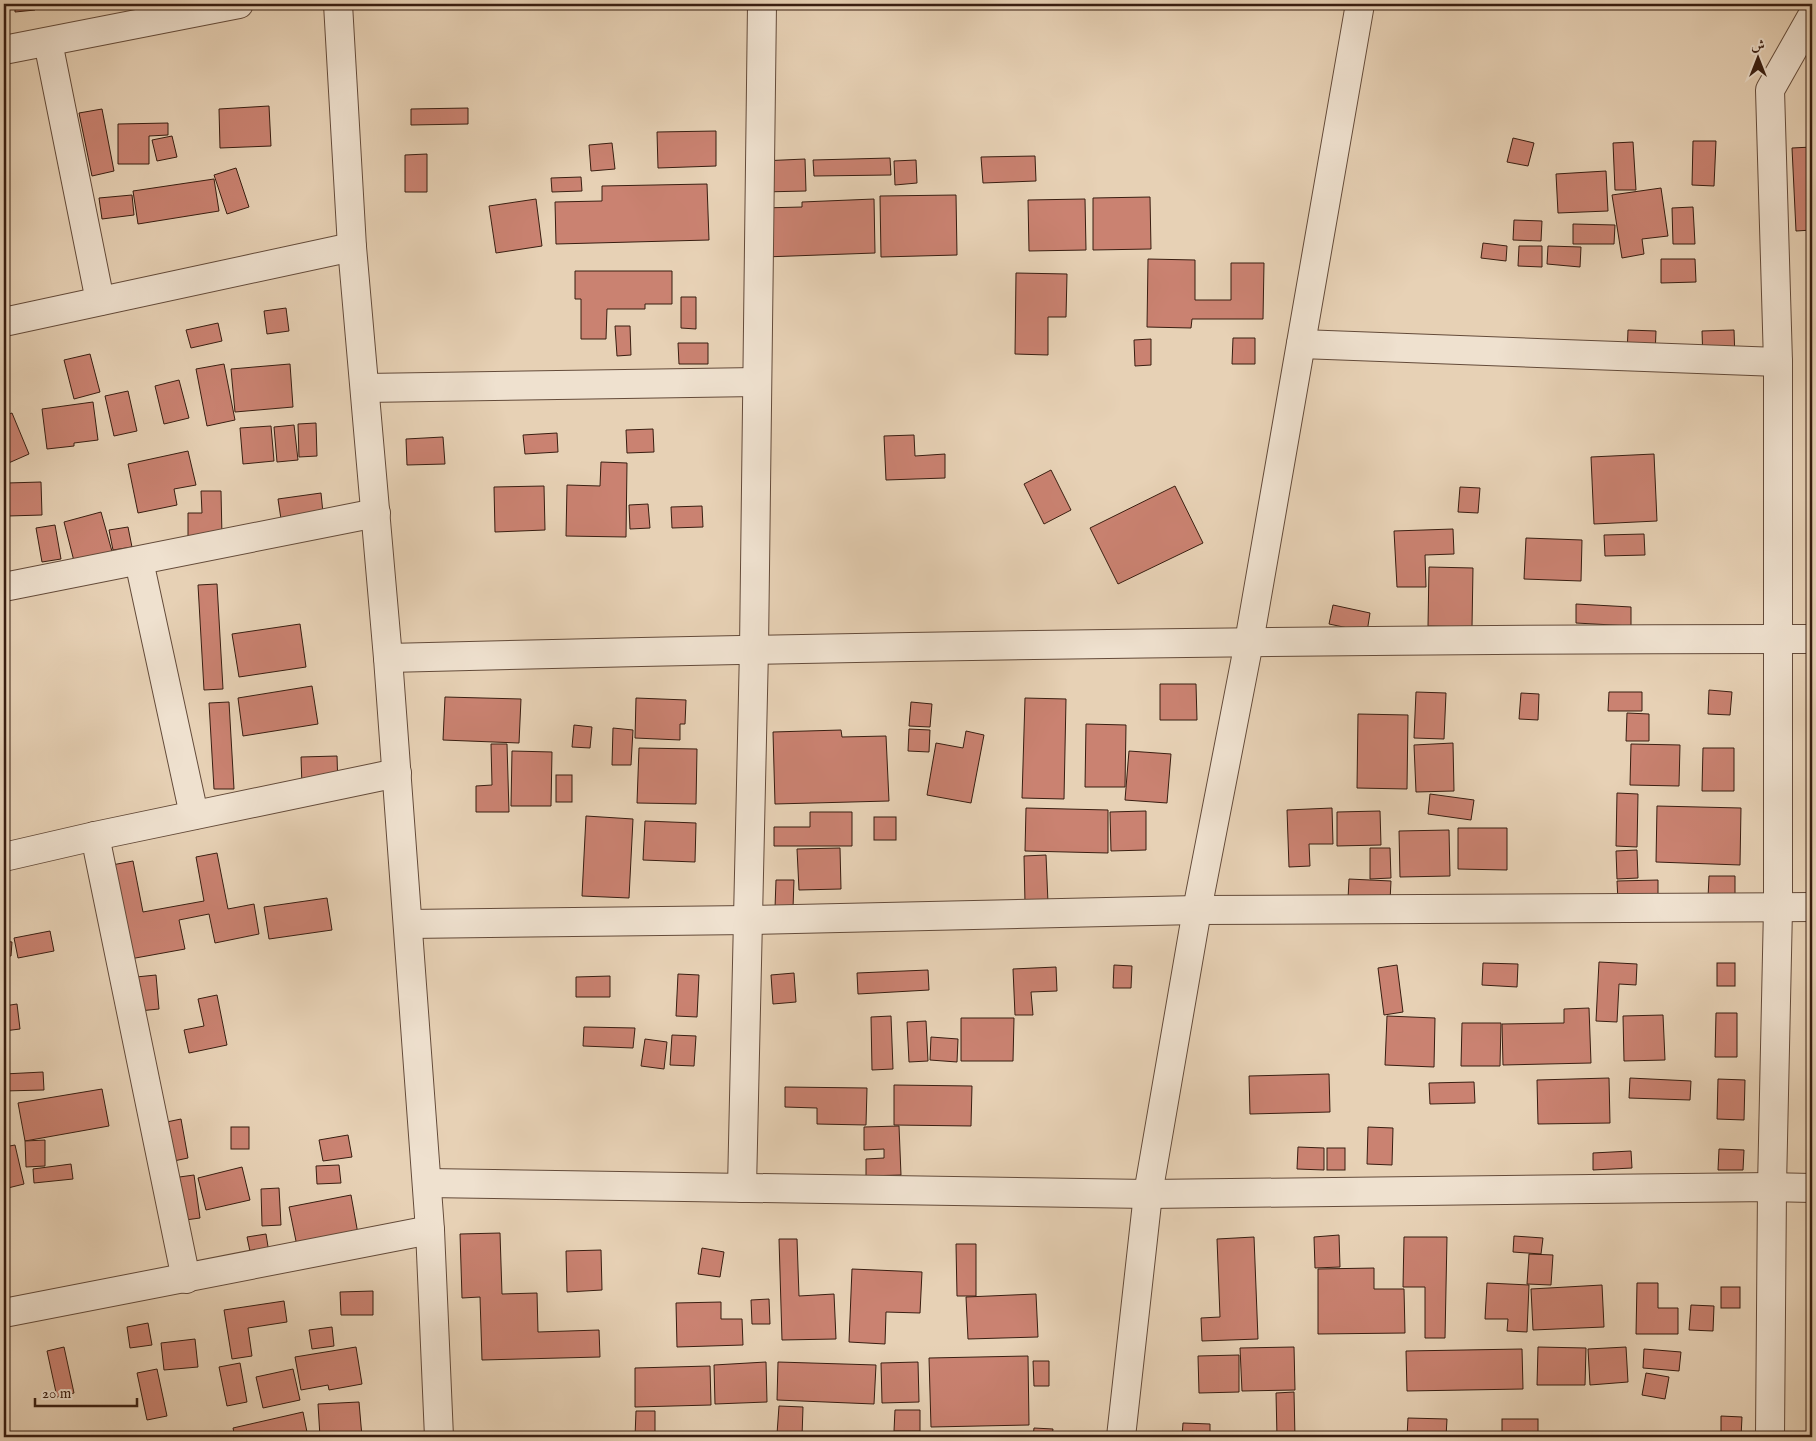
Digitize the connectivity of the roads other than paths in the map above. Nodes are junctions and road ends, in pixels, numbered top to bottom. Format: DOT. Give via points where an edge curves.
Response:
graph roads {
  1 [pos="239,4"];
  2 [pos="338,4"];
  3 [pos="762,4"];
  4 [pos="1360,4"];
  5 [pos="191,8"];
  6 [pos="1812,16"];
  7 [pos="48,42"];
  8 [pos="4,50"];
  9 [pos="352,248"];
  10 [pos="100,301"];
  11 [pos="4,322"];
  12 [pos="1301,344"];
  13 [pos="1778,362"];
  14 [pos="757,382"];
  15 [pos="365,388"];
  16 [pos="376,513"];
  17 [pos="139,561"];
  18 [pos="4,587"];
  19 [pos="1778,639"];
  20 [pos="1812,639"];
  21 [pos="1249,642"];
  22 [pos="754,649"];
  23 [pos="388,658"];
  24 [pos="397,773"];
  25 [pos="194,815"];
  26 [pos="96,836"];
  27 [pos="4,857"];
  28 [pos="1812,907"];
  29 [pos="1778,908"];
  30 [pos="1197,910"];
  31 [pos="748,920"];
  32 [pos="408,924"];
  33 [pos="427,1183"];
  34 [pos="1772,1187"];
  35 [pos="742,1188"];
  36 [pos="1812,1188"];
  37 [pos="1148,1194"];
  38 [pos="430,1230"];
  39 [pos="186,1278"];
  40 [pos="4,1313"];
  41 [pos="439,1437"];
  42 [pos="1121,1437"];
  43 [pos="1770,1437"];
  1 -- 5 [label="street"];
  2 -- 9 [label="street"];
  3 -- 14 [label="street"];
  4 -- 12 [label="street"];
  5 -- 7 [label="street"];
  6 -- 13 [label="street" via="1770,90"];
  7 -- 8 [label="street"];
  7 -- 10 [label="street"];
  9 -- 10 [label="street"];
  9 -- 15 [label="street"];
  10 -- 11 [label="street"];
  12 -- 13 [label="street"];
  12 -- 21 [label="street"];
  13 -- 19 [label="street"];
  14 -- 15 [label="street"];
  14 -- 22 [label="street"];
  15 -- 16 [label="street"];
  16 -- 17 [label="street"];
  16 -- 23 [label="street"];
  17 -- 18 [label="street"];
  17 -- 25 [label="street"];
  19 -- 20 [label="street"];
  19 -- 21 [label="street"];
  19 -- 29 [label="street"];
  21 -- 22 [label="street"];
  21 -- 30 [label="street"];
  22 -- 23 [label="street"];
  22 -- 31 [label="street"];
  23 -- 24 [label="street"];
  24 -- 25 [label="street"];
  24 -- 32 [label="street"];
  25 -- 26 [label="street"];
  26 -- 27 [label="street"];
  26 -- 39 [label="street"];
  28 -- 29 [label="street"];
  29 -- 30 [label="street"];
  29 -- 34 [label="street"];
  30 -- 31 [label="street"];
  30 -- 37 [label="street"];
  31 -- 32 [label="street"];
  31 -- 35 [label="street"];
  32 -- 33 [label="street"];
  33 -- 35 [label="street"];
  33 -- 38 [label="street"];
  34 -- 36 [label="street"];
  34 -- 37 [label="street"];
  34 -- 43 [label="street"];
  35 -- 37 [label="street"];
  37 -- 42 [label="street"];
  38 -- 39 [label="street"];
  38 -- 41 [label="street"];
  39 -- 40 [label="street"];
}
